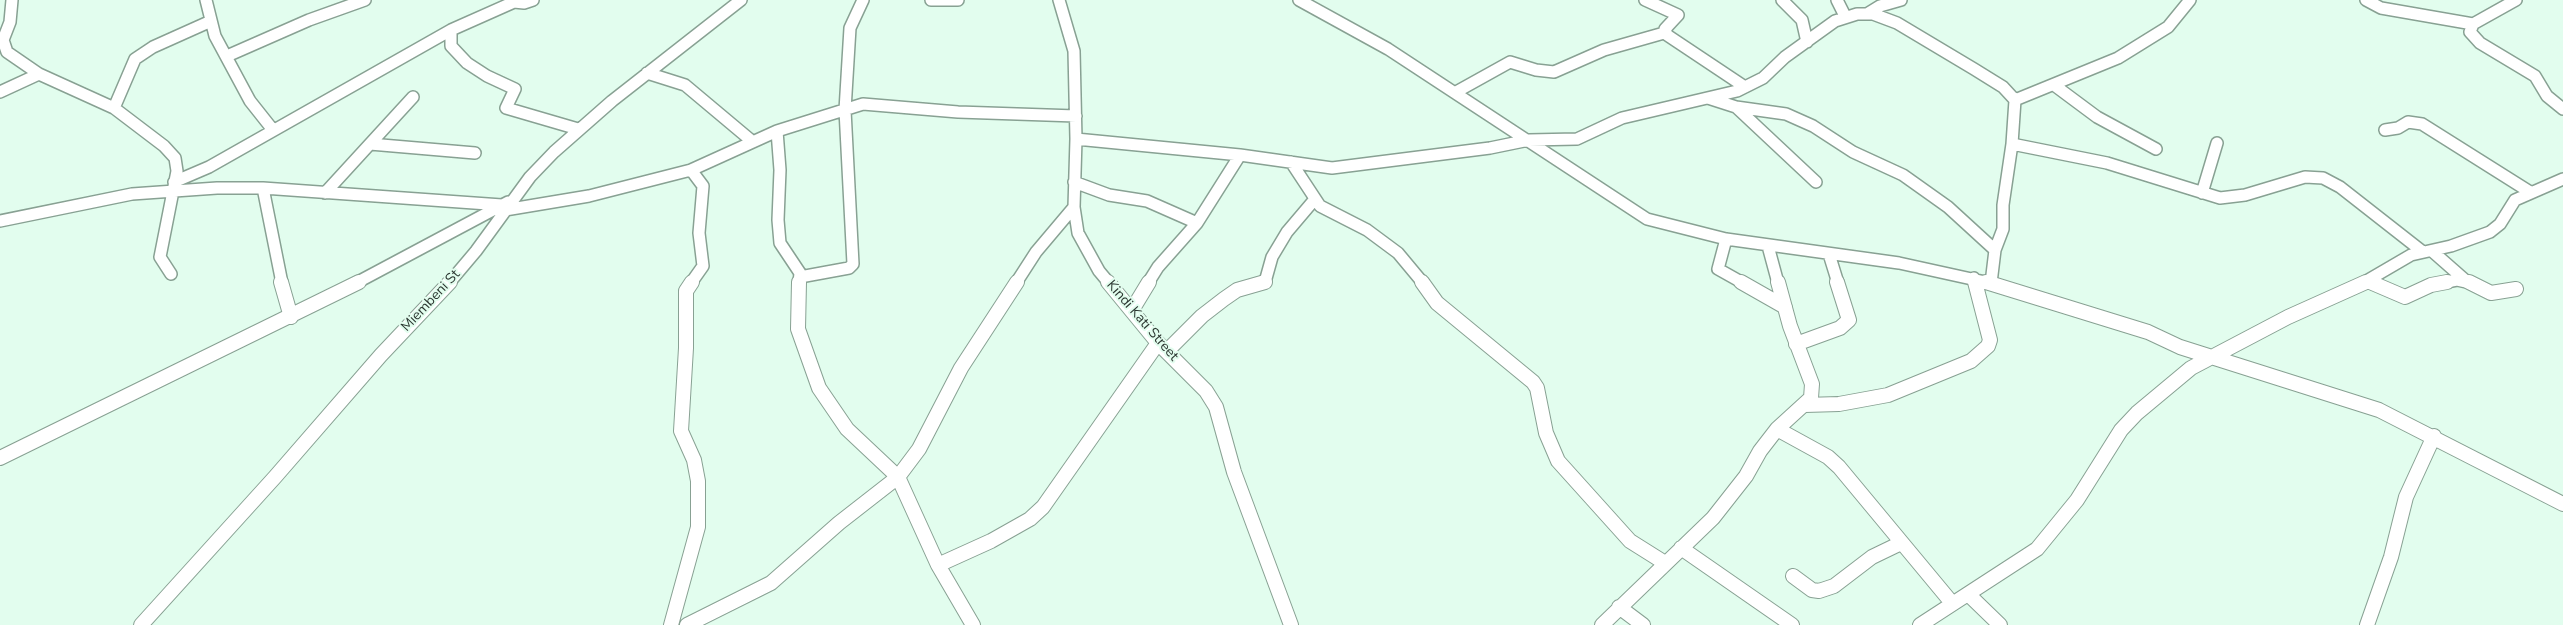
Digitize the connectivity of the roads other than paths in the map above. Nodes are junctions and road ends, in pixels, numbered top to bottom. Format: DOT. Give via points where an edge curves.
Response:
graph roads {
  1 [pos="12,0"];
  2 [pos="206,0"];
  3 [pos="365,0"];
  4 [pos="533,0"];
  5 [pos="741,0"];
  6 [pos="863,0"];
  7 [pos="931,0"];
  8 [pos="958,0"];
  9 [pos="1059,0"];
  10 [pos="1298,0"];
  11 [pos="1645,0"];
  12 [pos="1782,0"];
  13 [pos="1837,0"];
  14 [pos="1901,0"];
  15 [pos="2190,0"];
  16 [pos="2366,0"];
  17 [pos="2516,0"];
  18 [pos="1866,14"];
  19 [pos="1845,16"];
  20 [pos="211,21"];
  21 [pos="2473,24"];
  22 [pos="4,29"];
  23 [pos="451,30"];
  24 [pos="1664,32"];
  25 [pos="1808,42"];
  26 [pos="227,56"];
  27 [pos="647,73"];
  28 [pos="39,74"];
  29 [pos="2054,85"];
  30 [pos="1741,89"];
  31 [pos="0,92"];
  32 [pos="1456,92"];
  33 [pos="413,97"];
  34 [pos="1708,98"];
  35 [pos="2015,100"];
  36 [pos="114,108"];
  37 [pos="1741,108"];
  38 [pos="2563,109"];
  39 [pos="845,110"];
  40 [pos="1076,116"];
  41 [pos="578,129"];
  42 [pos="273,130"];
  43 [pos="2385,130"];
  44 [pos="777,131"];
  45 [pos="1577,138"];
  46 [pos="1076,139"];
  47 [pos="1529,140"];
  48 [pos="753,142"];
  49 [pos="2217,143"];
  50 [pos="370,144"];
  51 [pos="2012,144"];
  52 [pos="2156,149"];
  53 [pos="475,152"];
  54 [pos="1240,155"];
  55 [pos="1556,157"];
  56 [pos="1291,162"];
  57 [pos="691,170"];
  58 [pos="2563,179"];
  59 [pos="1074,182"];
  60 [pos="1816,182"];
  61 [pos="173,186"];
  62 [pos="263,188"];
  63 [pos="2530,192"];
  64 [pos="325,193"];
  65 [pos="2202,193"];
  66 [pos="1314,200"];
  67 [pos="506,205"];
  68 [pos="1074,208"];
  69 [pos="0,221"];
  70 [pos="1196,222"];
  71 [pos="1726,240"];
  72 [pos="1768,246"];
  73 [pos="2451,246"];
  74 [pos="1995,250"];
  75 [pos="2428,252"];
  76 [pos="1829,254"];
  77 [pos="2451,268"];
  78 [pos="171,274"];
  79 [pos="800,277"];
  80 [pos="1974,278"];
  81 [pos="2465,280"];
  82 [pos="2368,281"];
  83 [pos="1990,283"];
  84 [pos="2516,289"];
  85 [pos="1785,307"];
  86 [pos="1132,310"];
  87 [pos="291,317"];
  88 [pos="1796,344"];
  89 [pos="1163,347"];
  90 [pos="2216,357"];
  91 [pos="1805,405"];
  92 [pos="1777,429"];
  93 [pos="2434,436"];
  94 [pos="0,458"];
  95 [pos="898,476"];
  96 [pos="2562,504"];
  97 [pos="1901,542"];
  98 [pos="1681,548"];
  99 [pos="1665,563"];
  100 [pos="938,565"];
  101 [pos="1794,576"];
  102 [pos="1968,594"];
  103 [pos="1952,604"];
  104 [pos="1619,607"];
  105 [pos="142,625"];
  106 [pos="672,625"];
  107 [pos="687,625"];
  108 [pos="972,625"];
  109 [pos="1291,625"];
  110 [pos="1602,625"];
  111 [pos="1643,625"];
  112 [pos="1792,625"];
  113 [pos="1920,625"];
  114 [pos="2000,625"];
  115 [pos="2367,625"];
  1 -- 22 [label="street"];
  2 -- 20 [label="street"];
  3 -- 26 [label="street" via="309,20"];
  4 -- 23 [label="street" via="514,2"];
  5 -- 27 [label="street, Miembeni St"];
  6 -- 39 [label="street" via="850,28"];
  7 -- 8 [label="street"];
  9 -- 40 [label="street, Kindi Kati Street" via="1074,51"];
  10 -- 32 [label="street" via="1388,49"];
  11 -- 24 [label="street" via="1678,16"];
  12 -- 25 [label="street" via="1802,20"];
  13 -- 19 [label="street"];
  14 -- 18 [label="street"];
  15 -- 29 [label="street" via="2168,27 2150,39 2118,58"];
  16 -- 21 [label="street" via="2381,8"];
  17 -- 21 [label="street"];
  18 -- 19 [label="street"];
  18 -- 35 [label="street" via="1884,17 1912,32 2003,87"];
  19 -- 25 [label="street"];
  20 -- 26 [label="street" via="215,36"];
  20 -- 36 [label="street" via="152,47 135,59"];
  21 -- 38 [label="street" via="2470,28 2473,37 2534,76 2548,96"];
  22 -- 28 [label="street" via="7,52"];
  23 -- 41 [label="street" via="451,46 467,62 515,90 506,108"];
  23 -- 42 [label="street"];
  24 -- 30 [label="street"];
  24 -- 32 [label="street" via="1604,50 1554,72 1510,62"];
  25 -- 30 [label="street" via="1785,57 1763,78"];
  26 -- 42 [label="street" via="250,101"];
  27 -- 41 [label="street, Miembeni St"];
  27 -- 48 [label="street" via="685,85"];
  28 -- 31 [label="street"];
  28 -- 36 [label="street"];
  29 -- 35 [label="street"];
  29 -- 52 [label="street" via="2097,117"];
  30 -- 34 [label="street"];
  30 -- 37 [label="street"];
  32 -- 47 [label="street"];
  33 -- 50 [label="street"];
  34 -- 37 [label="street"];
  34 -- 45 [label="street" via="1622,118"];
  35 -- 51 [label="street"];
  36 -- 61 [label="street" via="175,158 178,164"];
  37 -- 60 [label="street"];
  37 -- 74 [label="street" via="1775,111 1798,118 1853,152 1892,168 1948,207"];
  39 -- 40 [label="street" via="870,104 958,112"];
  39 -- 44 [label="street"];
  39 -- 79 [label="street" via="854,264 849,268"];
  40 -- 46 [label="street, Kindi Kati Street"];
  41 -- 67 [label="street, Miembeni St"];
  42 -- 61 [label="street"];
  43 -- 63 [label="street" via="2408,122 2422,124"];
  44 -- 48 [label="street"];
  44 -- 79 [label="street" via="780,244"];
  45 -- 47 [label="street"];
  45 -- 55 [label="street"];
  46 -- 54 [label="street"];
  46 -- 59 [label="street, Kindi Kati Street"];
  47 -- 55 [label="street"];
  47 -- 56 [label="street" via="1332,168"];
  48 -- 57 [label="street"];
  49 -- 65 [label="street"];
  50 -- 53 [label="street"];
  50 -- 64 [label="street"];
  51 -- 65 [label="street" via="2107,163"];
  51 -- 74 [label="street" via="2003,205 2004,229"];
  54 -- 56 [label="street"];
  54 -- 70 [label="street"];
  55 -- 71 [label="street" via="1647,219"];
  56 -- 66 [label="street"];
  57 -- 67 [label="street" via="589,196"];
  57 -- 106 [label="street" via="703,186 699,233 703,266 686,291 681,431 694,460 699,506 698,527 677,596"];
  58 -- 63 [label="street"];
  59 -- 68 [label="street, Kindi Kati Street"];
  59 -- 70 [label="street" via="1109,195 1147,201"];
  61 -- 62 [label="street"];
  61 -- 69 [label="street"];
  61 -- 78 [label="street" via="160,257"];
  62 -- 64 [label="street"];
  62 -- 87 [label="street" via="278,270"];
  63 -- 73 [label="street" via="2515,200 2500,224 2490,232"];
  64 -- 67 [label="street"];
  65 -- 75 [label="street" via="2230,198 2295,179 2323,178"];
  66 -- 89 [label="street" via="1286,232 1272,257 1265,282 1237,290"];
  66 -- 99 [label="street" via="1326,211 1367,230 1398,254 1437,303 1533,382 1546,433 1558,461 1630,541"];
  67 -- 87 [label="street"];
  67 -- 105 [label="street, Miembeni St" via="476,250 443,290 380,355"];
  68 -- 86 [label="street, Kindi Kati Street" via="1078,233 1086,250"];
  68 -- 95 [label="street" via="1036,252 961,368 919,449"];
  70 -- 86 [label="street" via="1158,267"];
  71 -- 72 [label="street"];
  71 -- 85 [label="street" via="1718,269"];
  72 -- 76 [label="street"];
  72 -- 85 [label="street"];
  73 -- 75 [label="street"];
  73 -- 77 [label="street"];
  74 -- 83 [label="street"];
  75 -- 77 [label="street"];
  75 -- 82 [label="street" via="2399,262"];
  76 -- 80 [label="street" via="1899,263"];
  76 -- 88 [label="street" via="1849,320 1840,328"];
  77 -- 81 [label="street"];
  79 -- 95 [label="street" via="798,329 819,388 847,429"];
  80 -- 83 [label="street"];
  80 -- 91 [label="street" via="1990,340 1972,361 1888,395 1839,404"];
  81 -- 82 [label="street" via="2431,285 2405,297"];
  81 -- 84 [label="street" via="2491,293"];
  82 -- 90 [label="street" via="2288,318"];
  83 -- 90 [label="street" via="2148,332 2180,347"];
  85 -- 88 [label="street"];
  86 -- 89 [label="street, Kindi Kati Street"];
  87 -- 94 [label="street" via="146,384"];
  88 -- 91 [label="street" via="1812,384 1811,398"];
  89 -- 100 [label="street" via="1043,507 1030,519 991,541"];
  89 -- 109 [label="street, Kindi Kati Street" via="1206,391 1216,407 1234,472"];
  90 -- 93 [label="street" via="2378,410"];
  90 -- 102 [label="street" via="2191,368 2121,430 2077,500 2036,549"];
  91 -- 92 [label="street"];
  92 -- 97 [label="street" via="1828,457 1854,483"];
  92 -- 98 [label="street" via="1713,518"];
  93 -- 96 [label="street"];
  93 -- 115 [label="street" via="2406,497 2391,557"];
  95 -- 100 [label="street"];
  95 -- 107 [label="street" via="771,583"];
  97 -- 101 [label="street" via="1872,557 1834,586 1819,591 1812,590"];
  97 -- 103 [label="street"];
  98 -- 99 [label="street"];
  98 -- 112 [label="street"];
  99 -- 104 [label="street"];
  100 -- 108 [label="street"];
  102 -- 103 [label="street"];
  102 -- 114 [label="street"];
  103 -- 113 [label="street"];
  104 -- 110 [label="street"];
  104 -- 111 [label="street"];
}
